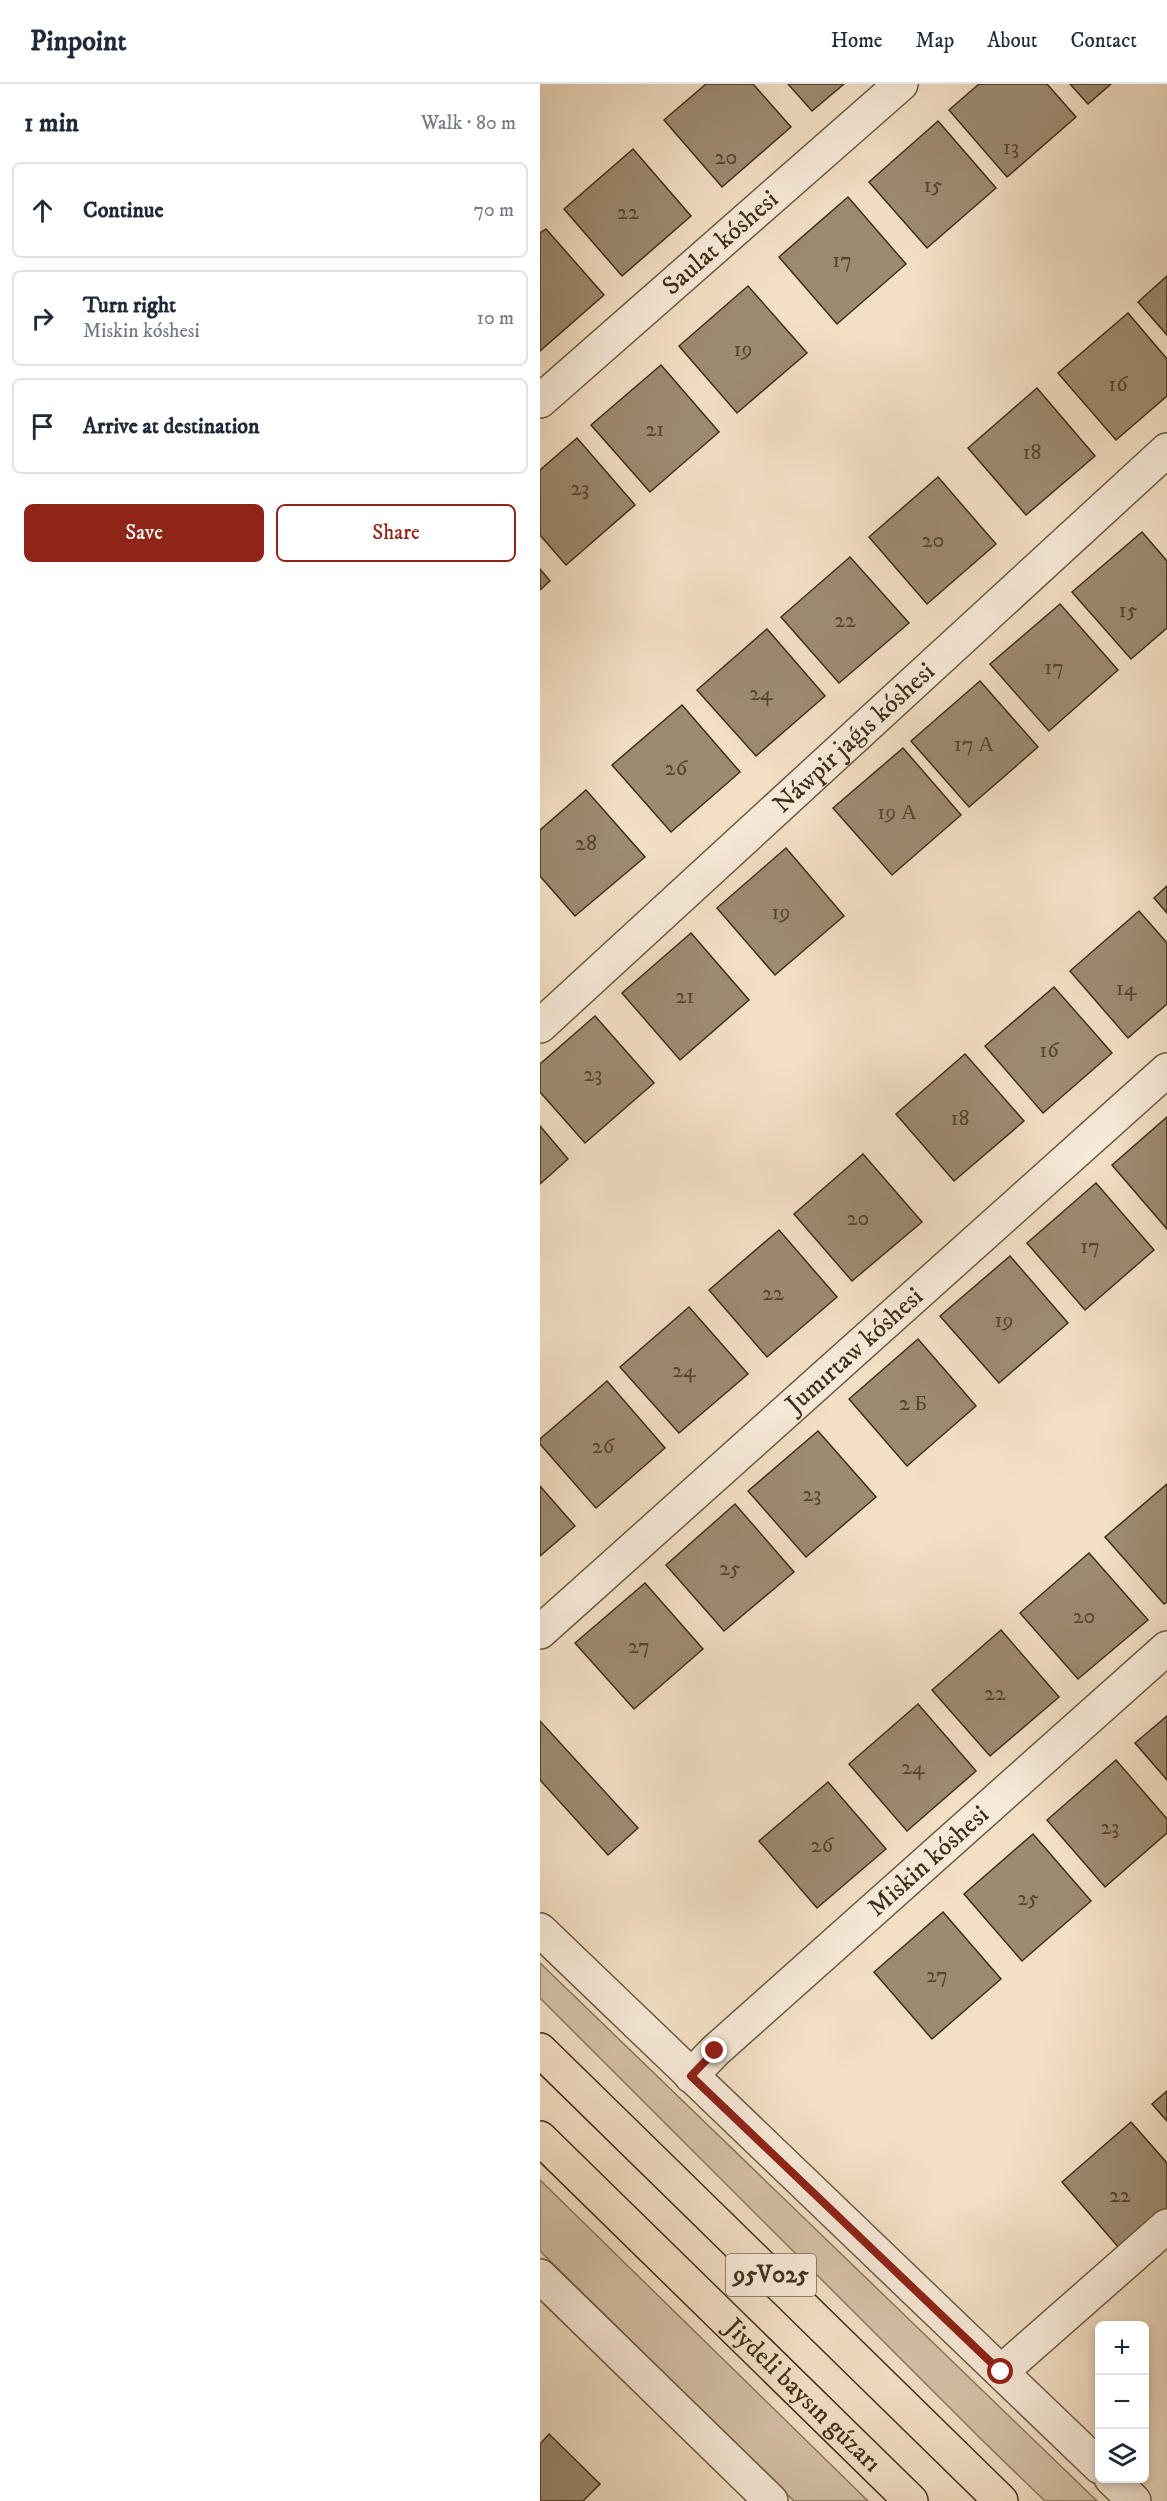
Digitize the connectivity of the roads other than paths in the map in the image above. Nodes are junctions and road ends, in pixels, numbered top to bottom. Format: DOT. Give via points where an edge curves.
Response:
graph roads {
  1 [pos="901,84"];
  2 [pos="540,401"];
  3 [pos="1167,450"];
  4 [pos="540,1026"];
  5 [pos="1167,1070"];
  6 [pos="540,1632"];
  7 [pos="1167,1648"];
  8 [pos="540,1930"];
  9 [pos="540,2050"];
  10 [pos="691,2076"];
  11 [pos="540,2138"];
  12 [pos="1167,2226"];
  13 [pos="540,2276"];
  14 [pos="1001,2372"];
  15 [pos="1095,2462"];
  16 [pos="1116,2483"];
  17 [pos="771,2501"];
  18 [pos="911,2501"];
  19 [pos="1001,2501"];
  20 [pos="1134,2501"];
  1 -- 2 [label="street, Saulat kóshesi"];
  3 -- 4 [label="street, Náwpir jaǵıs kóshesi"];
  5 -- 6 [label="street, Jumırtaw kóshesi"];
  7 -- 10 [label="street, Miskin kóshesi" via="732,2035"];
  8 -- 10 [label="street"];
  9 -- 19 [label="main road, 95V025"];
  10 -- 14 [label="street"];
  11 -- 18 [label="main road, Jiydeli baysın gúzarı / 95V025"];
  12 -- 14 [label="street"];
  13 -- 17 [label="street"];
  14 -- 15 [label="street"];
  16 -- 20 [label="street"];
}
